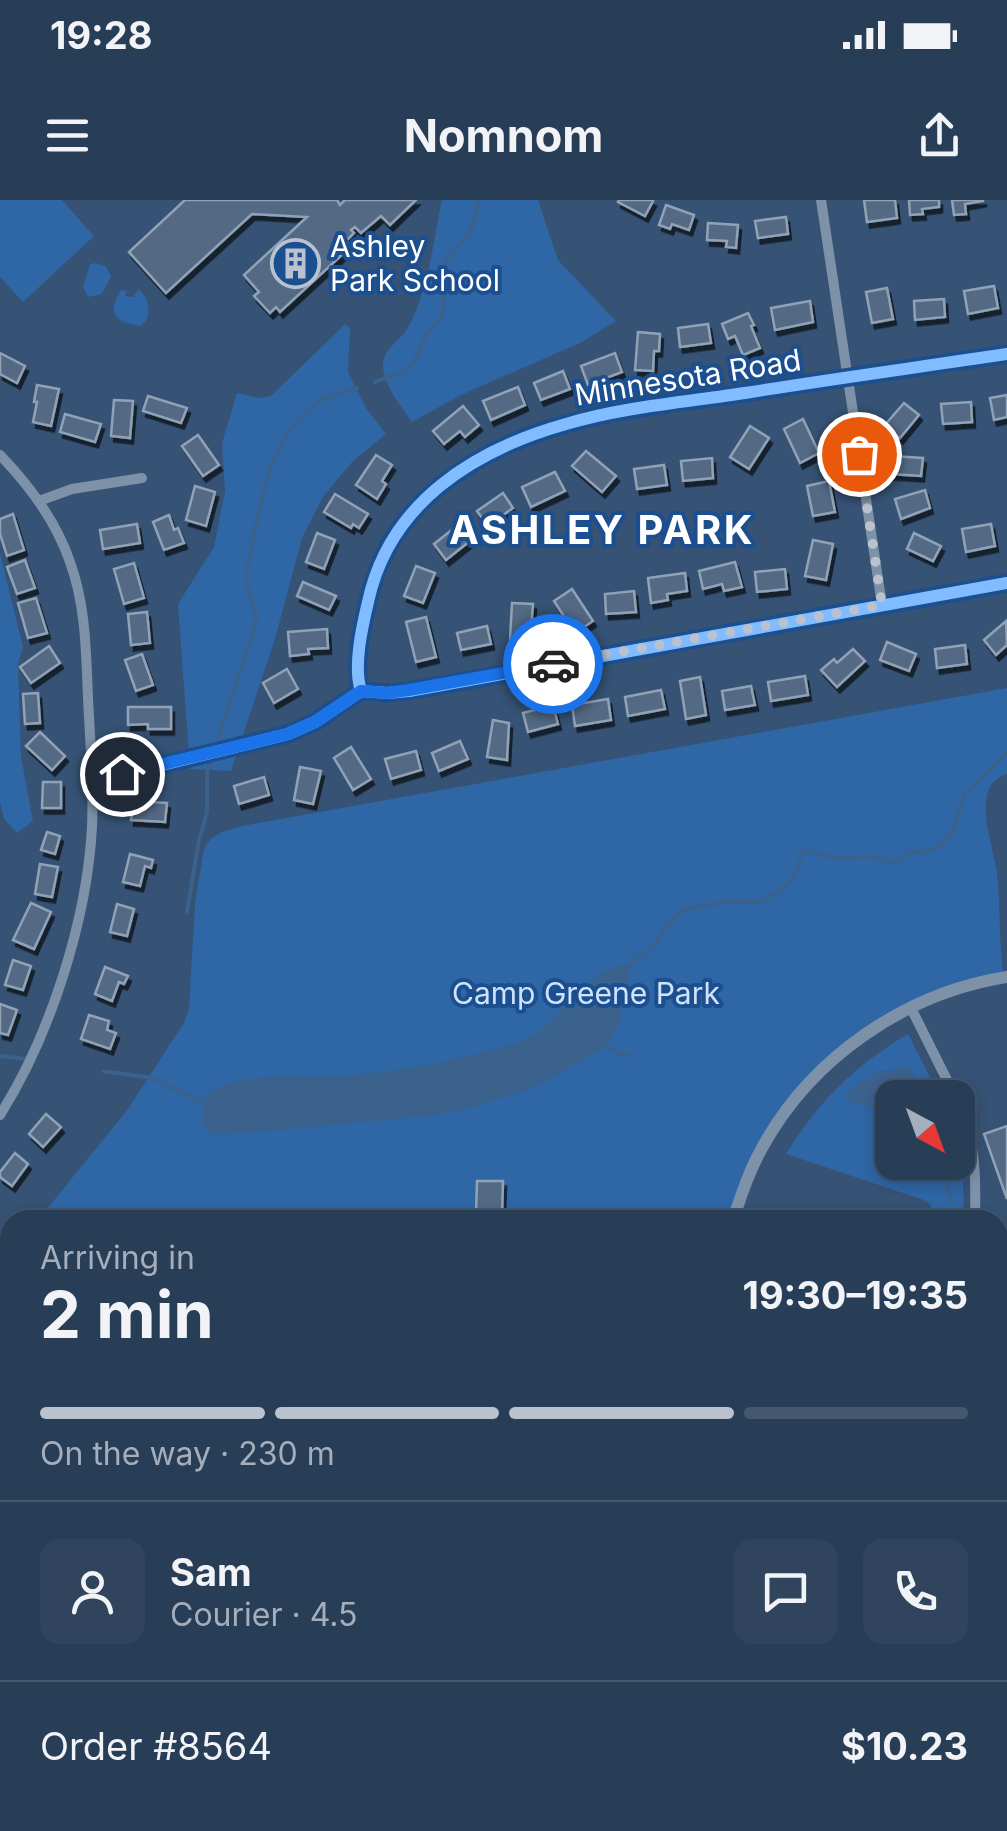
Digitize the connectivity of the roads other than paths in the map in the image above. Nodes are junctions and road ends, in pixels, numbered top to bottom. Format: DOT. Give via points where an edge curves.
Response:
graph roads {
  1 [pos="821,200"];
  2 [pos="1007,354"];
  3 [pos="848,378"];
  4 [pos="0,455"];
  5 [pos="142,478"];
  6 [pos="39,501"];
  7 [pos="1007,583"];
  8 [pos="882,605"];
  9 [pos="361,691"];
  10 [pos="92,782"];
  11 [pos="1007,977"];
  12 [pos="911,1008"];
  13 [pos="947,1080"];
  14 [pos="0,1114"];
  15 [pos="975,1180"];
  16 [pos="736,1210"];
  17 [pos="975,1210"];
  1 -- 3 [label="street"];
  2 -- 3 [label="street, Minnesota Road"];
  3 -- 8 [label="street"];
  3 -- 9 [label="street, Minnesota Road" via="582,420 474,463 422,501 388,544 366,612 357,672"];
  4 -- 6 [label="street"];
  5 -- 6 [label="street"];
  6 -- 10 [label="street" via="63,544 80,597"];
  7 -- 8 [label="street"];
  8 -- 9 [label="street" via="409,690"];
  9 -- 10 [label="street" via="288,734"];
  10 -- 14 [label="street" via="77,924 37,1048"];
  11 -- 12 [label="street"];
  12 -- 13 [label="street"];
  12 -- 16 [label="street" via="848,1046 795,1099 762,1149"];
  15 -- 17 [label="street"];
}
